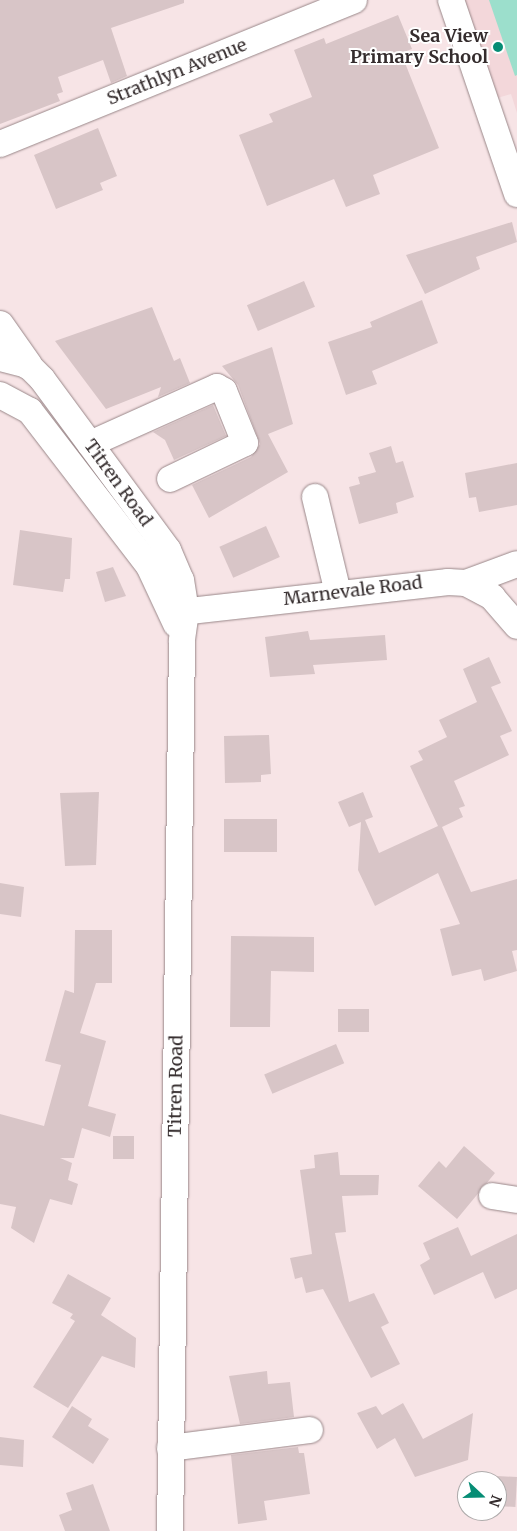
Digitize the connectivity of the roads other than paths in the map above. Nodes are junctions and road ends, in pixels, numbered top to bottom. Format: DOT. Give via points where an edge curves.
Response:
graph roads {
  1 [pos="354,0"];
  2 [pos="452,0"];
  3 [pos="0,144"];
  4 [pos="517,194"];
  5 [pos="0,326"];
  6 [pos="0,358"];
  7 [pos="28,365"];
  8 [pos="0,395"];
  9 [pos="90,444"];
  10 [pos="170,479"];
  11 [pos="316,497"];
  12 [pos="517,564"];
  13 [pos="466,584"];
  14 [pos="338,593"];
  15 [pos="179,612"];
  16 [pos="517,626"];
  17 [pos="310,1430"];
  18 [pos="170,1448"];
  19 [pos="170,1531"];
  1 -- 3 [label="street, Strathlyn Avenue"];
  2 -- 4 [label="street"];
  5 -- 7 [label="main road"];
  6 -- 7 [label="street"];
  7 -- 9 [label="street, Titren Road"];
  8 -- 15 [label="street, Titren Road" via="30,411 149,566"];
  9 -- 10 [label="street" via="208,388 224,391 245,443"];
  9 -- 15 [label="street, Titren Road" via="168,550 181,580"];
  11 -- 14 [label="street"];
  12 -- 13 [label="street"];
  13 -- 14 [label="street, Marnevale Road" via="429,582"];
  13 -- 16 [label="street, Marnevale Road" via="492,597"];
  14 -- 15 [label="street, Marnevale Road"];
  15 -- 18 [label="street, Titren Road" via="182,641"];
  17 -- 18 [label="street"];
  18 -- 19 [label="street, Titren Road"];
}
